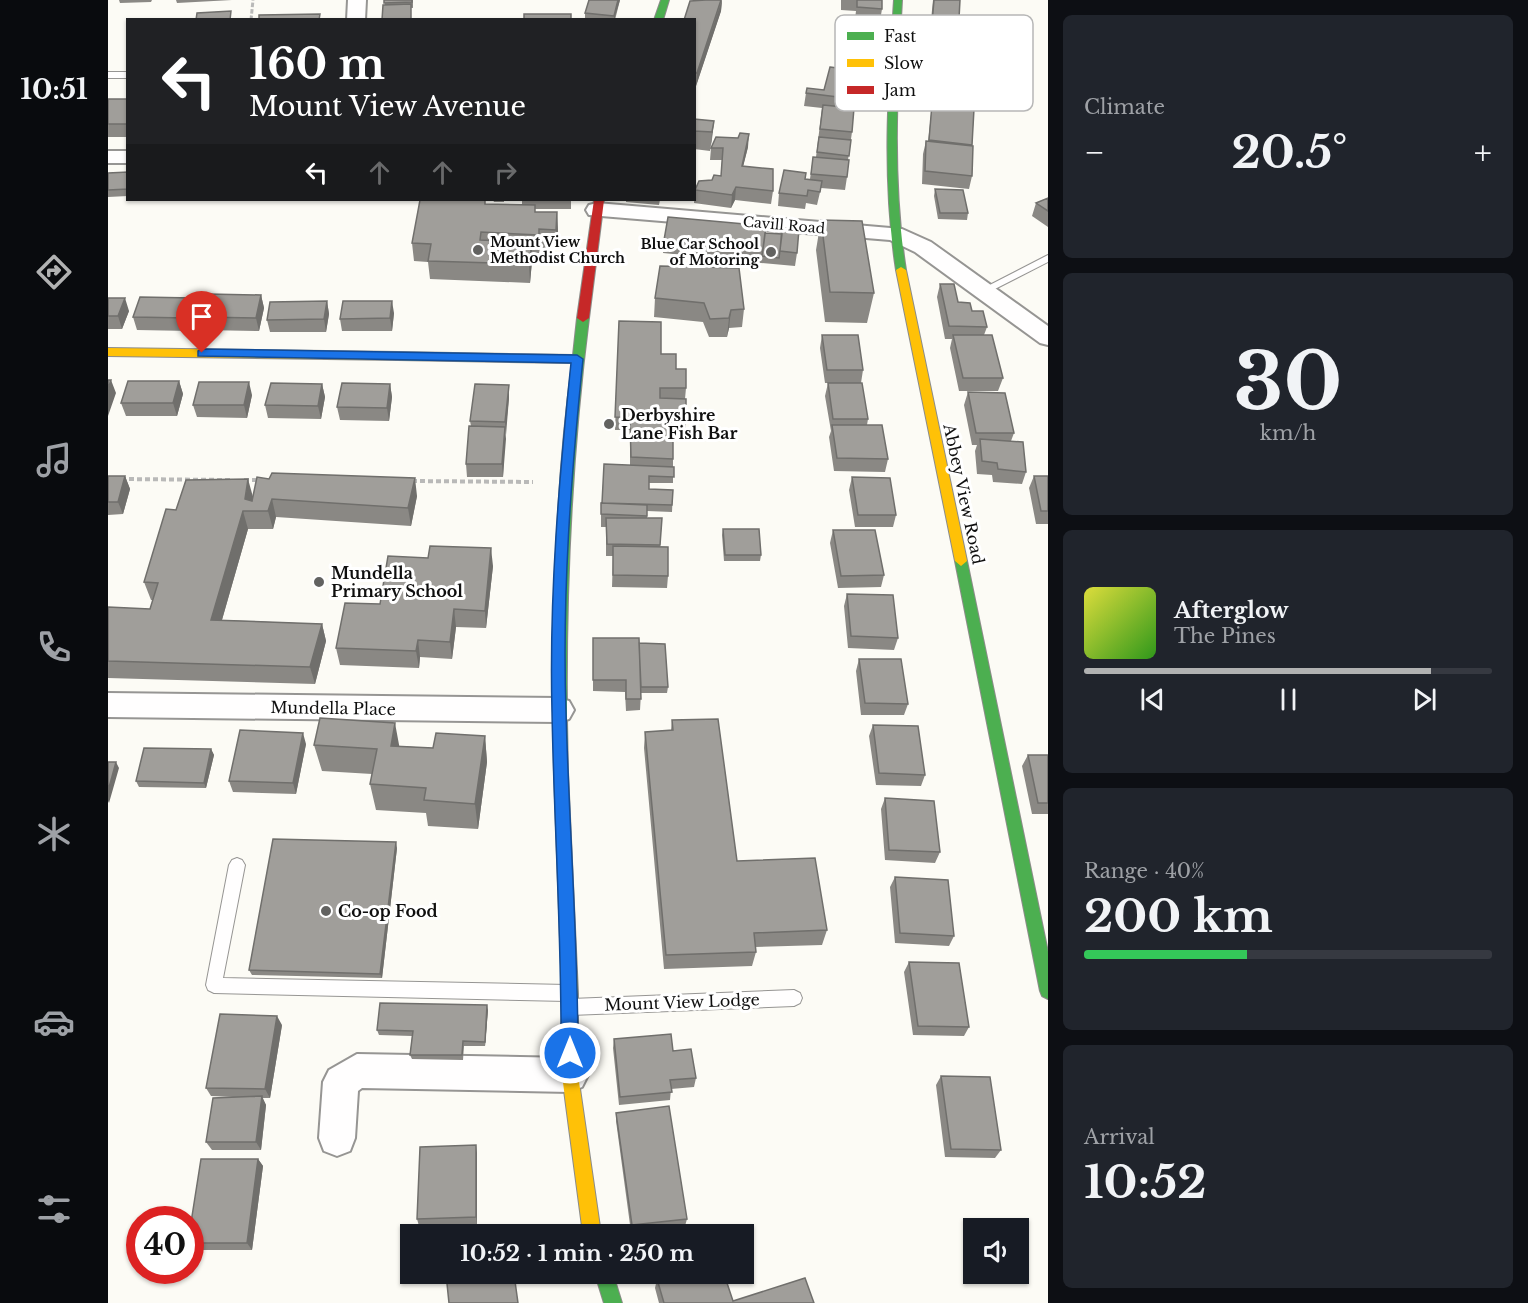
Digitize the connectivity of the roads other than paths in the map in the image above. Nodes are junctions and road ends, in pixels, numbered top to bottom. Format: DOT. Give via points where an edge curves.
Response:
graph roads {
  1 [pos="357,0"];
  2 [pos="665,0"];
  3 [pos="898,0"];
  4 [pos="897,15"];
  5 [pos="356,18"];
  6 [pos="659,18"];
  7 [pos="108,75"];
  8 [pos="126,75"];
  9 [pos="892,111"];
  10 [pos="108,157"];
  11 [pos="126,157"];
  12 [pos="598,205"];
  13 [pos="894,234"];
  14 [pos="1048,258"];
  15 [pos="985,290"];
  16 [pos="1048,337"];
  17 [pos="108,352"];
  18 [pos="577,359"];
  19 [pos="108,705"];
  20 [pos="559,711"];
  21 [pos="237,865"];
  22 [pos="1048,991"];
  23 [pos="794,998"];
  24 [pos="570,1000"];
  25 [pos="570,1075"];
  26 [pos="337,1137"];
  27 [pos="590,1224"];
  28 [pos="607,1284"];
  29 [pos="613,1303"];
  1 -- 5 [label="street"];
  2 -- 6 [label="street"];
  3 -- 4 [label="street, Abbey View Road"];
  7 -- 8 [label="lane"];
  9 -- 13 [label="street, Abbey View Road"];
  10 -- 11 [label="street"];
  12 -- 13 [label="street, Cavill Road"];
  12 -- 18 [label="street"];
  13 -- 15 [label="street, Cavill Road" via="923,247"];
  13 -- 22 [label="street, Abbey View Road"];
  14 -- 15 [label="lane"];
  15 -- 16 [label="street, Cavill Road"];
  17 -- 18 [label="street"];
  18 -- 20 [label="street" via="560,544"];
  19 -- 20 [label="street, Mundella Place"];
  20 -- 24 [label="street"];
  21 -- 24 [label="lane, Mount View Lodge" via="214,985"];
  23 -- 24 [label="lane, Mount View Lodge"];
  24 -- 25 [label="street"];
  25 -- 26 [label="street" via="357,1071 341,1082"];
  25 -- 27 [label="street"];
  28 -- 29 [label="street"];
}
